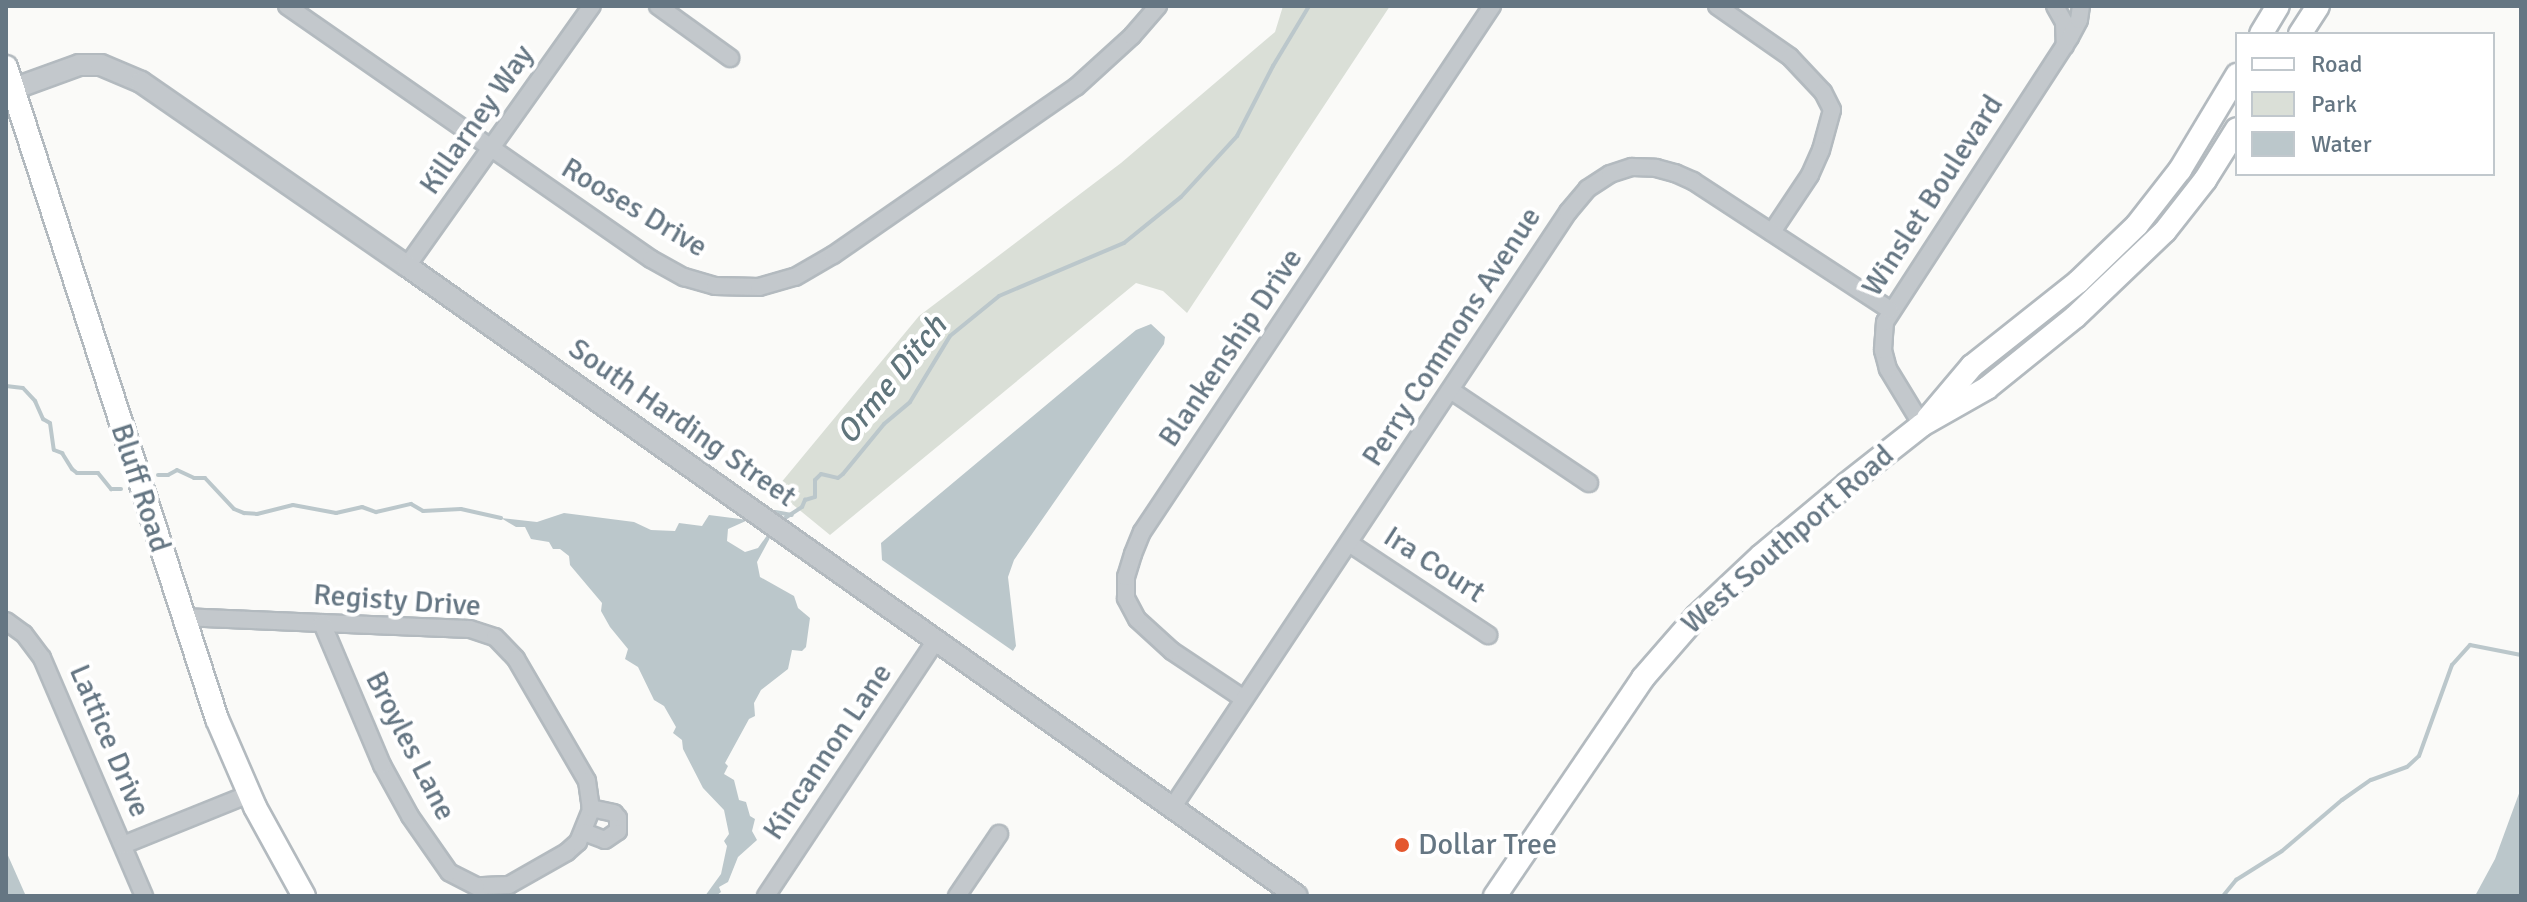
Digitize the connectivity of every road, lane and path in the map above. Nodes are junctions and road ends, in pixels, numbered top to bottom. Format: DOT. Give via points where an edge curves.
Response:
graph roads {
  1 [pos="287,6"];
  2 [pos="592,6"];
  3 [pos="658,6"];
  4 [pos="1492,6"];
  5 [pos="1717,6"];
  6 [pos="2055,6"];
  7 [pos="2081,6"];
  8 [pos="2278,6"];
  9 [pos="2318,6"];
  10 [pos="1157,8"];
  11 [pos="2262,32"];
  12 [pos="2301,32"];
  13 [pos="2065,46"];
  14 [pos="730,58"];
  15 [pos="2235,78"];
  16 [pos="8,82"];
  17 [pos="2235,132"];
  18 [pos="490,150"];
  19 [pos="1772,232"];
  20 [pos="407,266"];
  21 [pos="1890,310"];
  22 [pos="1452,391"];
  23 [pos="1922,425"];
  24 [pos="1589,483"];
  25 [pos="1349,543"];
  26 [pos="181,617"];
  27 [pos="6,621"];
  28 [pos="322,623"];
  29 [pos="1488,635"];
  30 [pos="936,640"];
  31 [pos="1244,699"];
  32 [pos="249,794"];
  33 [pos="591,808"];
  34 [pos="1172,808"];
  35 [pos="584,832"];
  36 [pos="999,834"];
  37 [pos="123,845"];
  38 [pos="462,889"];
  39 [pos="489,892"];
  40 [pos="144,896"];
  41 [pos="304,896"];
  42 [pos="766,896"];
  43 [pos="957,896"];
  44 [pos="1297,896"];
  45 [pos="1495,896"];
  1 -- 18 [label="street, Rooses Drive"];
  2 -- 18 [label="street, Killarney Way"];
  3 -- 14 [label="street"];
  4 -- 31 [label="street, Blankenship Drive" via="1142,532 1133,554 1126,598 1137,619 1172,651"];
  5 -- 19 [label="street" via="1790,57 1823,92 1832,110 1810,175"];
  6 -- 13 [label="street" via="2064,22"];
  7 -- 13 [label="street, Winslet Boulevard"];
  8 -- 11 [label="main road"];
  9 -- 12 [label="main road"];
  10 -- 18 [label="street, Rooses Drive" via="1064,96 833,255 795,277 759,287 715,286 684,277"];
  13 -- 21 [label="street, Winslet Boulevard"];
  15 -- 23 [label="main road, West Southport Road" via="2180,170 2137,225 2078,282 1972,366"];
  16 -- 20 [label="street, South Harding Street" via="79,65 121,72"];
  16 -- 26 [label="main road, Bluff Road"];
  17 -- 23 [label="main road, West Southport Road" via="2186,206 2133,264 1987,388"];
  18 -- 20 [label="street, Killarney Way"];
  19 -- 21 [label="street, Perry Commons Avenue"];
  19 -- 22 [label="street, Perry Commons Avenue" via="1675,173 1632,167 1610,174 1587,189 1568,212"];
  20 -- 30 [label="street, South Harding Street"];
  21 -- 23 [label="street, Winslet Boulevard" via="1883,335 1888,369"];
  22 -- 24 [label="street"];
  22 -- 25 [label="street, Perry Commons Avenue"];
  23 -- 45 [label="main road, West Southport Road" via="1771,547 1667,647"];
  25 -- 29 [label="street, Ira Court"];
  25 -- 31 [label="street, Perry Commons Avenue"];
  26 -- 28 [label="street, Registy Drive"];
  26 -- 32 [label="main road, Bluff Road"];
  27 -- 37 [label="street, Lattice Drive" via="42,658"];
  28 -- 33 [label="street, Registy Drive" via="470,629 495,637 512,653 584,775"];
  28 -- 38 [label="street, Broyles Lane" via="395,791"];
  30 -- 34 [label="street, South Harding Street"];
  30 -- 42 [label="street, Kincannon Lane"];
  31 -- 34 [label="street, Perry Commons Avenue"];
  32 -- 37 [label="street"];
  32 -- 41 [label="main road, Bluff Road"];
  33 -- 35 [label="street"];
  33 -- 35 [label="street" via="612,811 618,831 605,840"];
  34 -- 44 [label="street, South Harding Street"];
  35 -- 39 [label="street, Broyles Lane" via="567,852"];
  36 -- 43 [label="street"];
  37 -- 40 [label="street, Lattice Drive"];
  38 -- 39 [label="street, Broyles Lane"];
}
